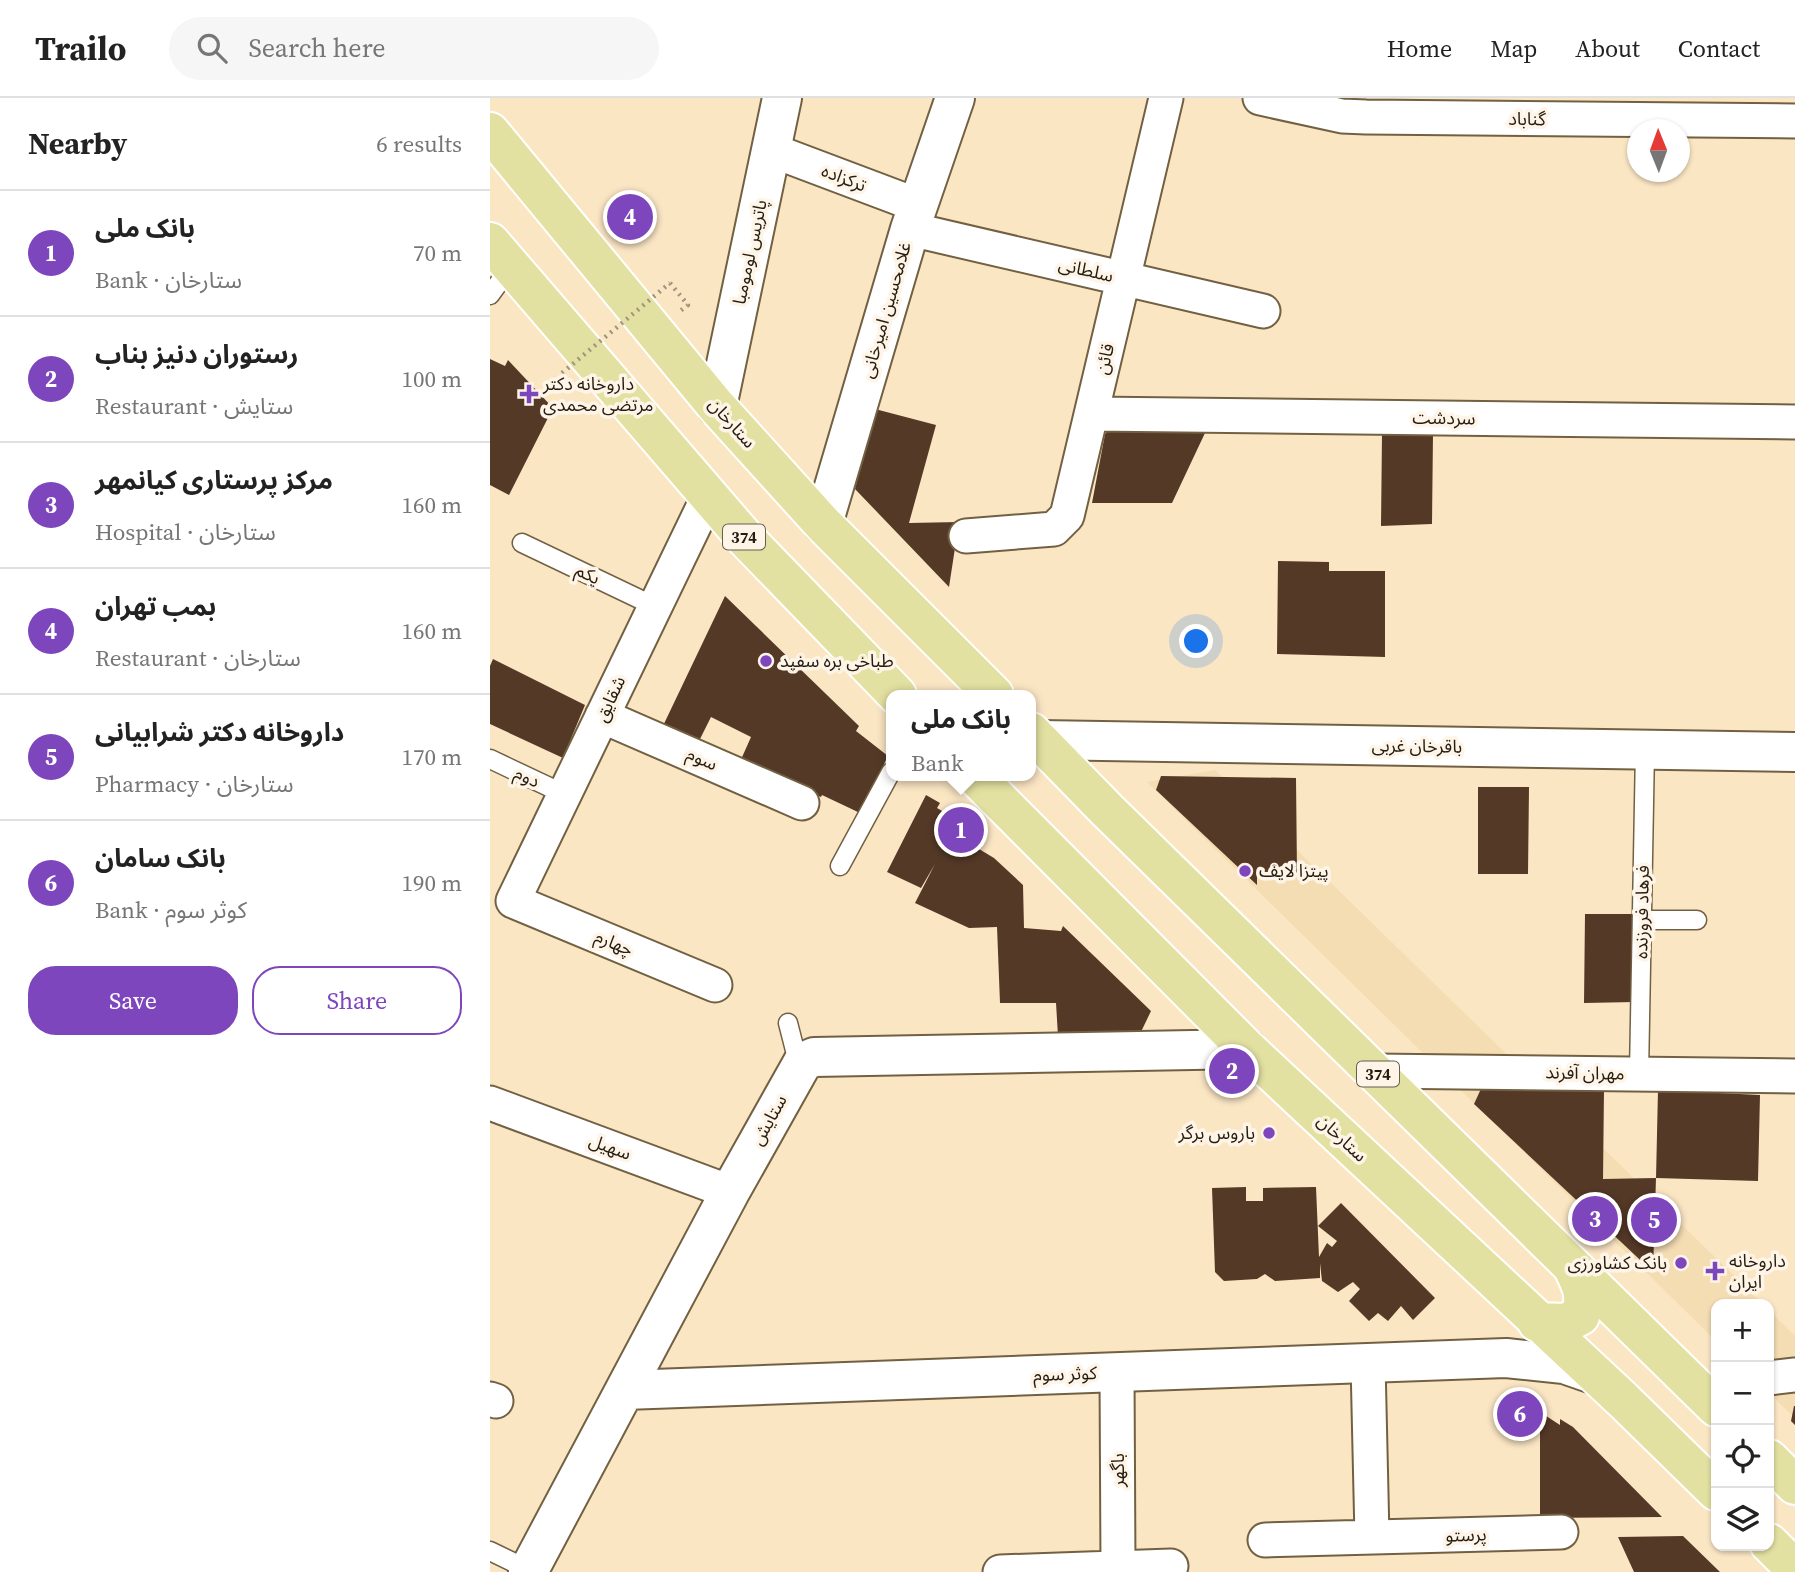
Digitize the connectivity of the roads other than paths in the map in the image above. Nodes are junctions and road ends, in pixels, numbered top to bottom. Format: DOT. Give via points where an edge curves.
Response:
graph roads {
  1 [pos="782,98"];
  2 [pos="956,98"];
  3 [pos="1166,98"];
  4 [pos="1260,98"];
  5 [pos="1795,121"];
  6 [pos="490,132"];
  7 [pos="771,150"];
  8 [pos="913,217"];
  9 [pos="497,268"];
  10 [pos="1124,279"];
  11 [pos="1263,311"];
  12 [pos="717,407"];
  13 [pos="1092,414"];
  14 [pos="1795,422"];
  15 [pos="708,496"];
  16 [pos="823,524"];
  17 [pos="966,536"];
  18 [pos="522,543"];
  19 [pos="654,606"];
  20 [pos="892,690"];
  21 [pos="989,690"];
  22 [pos="602,716"];
  23 [pos="1036,736"];
  24 [pos="1036,737"];
  25 [pos="1645,750"];
  26 [pos="1795,752"];
  27 [pos="490,759"];
  28 [pos="886,781"];
  29 [pos="980,781"];
  30 [pos="565,794"];
  31 [pos="802,803"];
  32 [pos="840,866"];
  33 [pos="513,901"];
  34 [pos="1642,920"];
  35 [pos="1697,920"];
  36 [pos="715,985"];
  37 [pos="788,1023"];
  38 [pos="1247,1049"];
  39 [pos="799,1066"];
  40 [pos="1374,1071"];
  41 [pos="1639,1074"];
  42 [pos="1795,1076"];
  43 [pos="490,1103"];
  44 [pos="730,1192"];
  45 [pos="1573,1268"];
  46 [pos="1526,1311"];
  47 [pos="1661,1353"];
  48 [pos="1506,1358"];
  49 [pos="1368,1363"];
  50 [pos="1117,1372"];
  51 [pos="1593,1374"];
  52 [pos="1795,1375"];
  53 [pos="1774,1377"];
  54 [pos="625,1390"];
  55 [pos="1711,1397"];
  56 [pos="1623,1400"];
  57 [pos="1774,1464"];
  58 [pos="1795,1485"];
  59 [pos="1713,1488"];
  60 [pos="1561,1532"];
  61 [pos="1372,1537"];
  62 [pos="1265,1540"];
  63 [pos="1774,1548"];
  64 [pos="490,1551"];
  65 [pos="1171,1566"];
  66 [pos="1118,1567"];
  67 [pos="1795,1569"];
  68 [pos="528,1571"];
  69 [pos="1000,1572"];
  1 -- 7 [label="street, پاتریس لومومبا"];
  2 -- 8 [label="street, غلامحسین امیرخانی"];
  3 -- 10 [label="street, قائن"];
  4 -- 5 [label="street, گناباد" via="1342,116"];
  6 -- 12 [label="main road, ستارخان"];
  7 -- 8 [label="street, ترکزاده"];
  7 -- 12 [label="street, پاتریس لومومبا"];
  8 -- 10 [label="street, سلطانی"];
  8 -- 16 [label="street, غلامحسین امیرخانی"];
  9 -- 15 [label="main road, 374"];
  10 -- 11 [label="street, سلطانی"];
  10 -- 13 [label="street, قائن"];
  12 -- 16 [label="main road, ستارخان"];
  13 -- 14 [label="street, سردشت"];
  13 -- 17 [label="street, قائن" via="1062,523 1054,529"];
  15 -- 19 [label="street, شقایق"];
  15 -- 20 [label="main road, 374"];
  16 -- 21 [label="main road, ستارخان"];
  18 -- 19 [label="lane, یکم"];
  19 -- 22 [label="street, شقایق"];
  22 -- 30 [label="street, شقایق"];
  22 -- 31 [label="street, سوم"];
  23 -- 25 [label="street, باقرخان غربی"];
  24 -- 40 [label="main road, 374"];
  25 -- 26 [label="street, باقرخان غربی"];
  25 -- 34 [label="lane, فرهاد فروزنده"];
  27 -- 30 [label="lane, دوم"];
  28 -- 32 [label="lane"];
  29 -- 38 [label="main road, ستارخان"];
  30 -- 33 [label="street, شقایق"];
  33 -- 36 [label="street, چهارم"];
  34 -- 35 [label="lane"];
  34 -- 41 [label="lane, فرهاد فروزنده"];
  37 -- 39 [label="lane"];
  38 -- 39 [label="street" via="814,1057"];
  38 -- 46 [label="main road, ستارخان"];
  39 -- 44 [label="street, ستایش"];
  40 -- 41 [label="street, مهران آفرند"];
  40 -- 45 [label="main road, 374"];
  41 -- 42 [label="street, مهران آفرند"];
  43 -- 44 [label="street, سهیل"];
  44 -- 54 [label="street, ستایش"];
  45 -- 46 [label="main road" via="1583,1287 1585,1302 1580,1316 1566,1323"];
  45 -- 47 [label="main road, 374"];
  46 -- 48 [label="street" via="1528,1338 1523,1348"];
  46 -- 51 [label="main road, ستارخان"];
  47 -- 55 [label="main road, 374"];
  47 -- 56 [label="main road" via="1632,1363 1624,1379"];
  48 -- 49 [label="street, کوثر سوم"];
  48 -- 51 [label="street, کوثر سوم" via="1537,1359"];
  49 -- 50 [label="street, کوثر سوم"];
  49 -- 61 [label="street"];
  50 -- 54 [label="street, کوثر سوم"];
  50 -- 66 [label="street, باگهر"];
  51 -- 56 [label="main road, ستارخان"];
  52 -- 53 [label="street"];
  54 -- 68 [label="street, ستایش"];
  56 -- 59 [label="main road, ستارخان"];
  57 -- 58 [label="main road"];
  60 -- 61 [label="street, پرستو"];
  61 -- 62 [label="street, پرستو"];
  63 -- 67 [label="main road"];
  64 -- 68 [label="lane"];
  65 -- 66 [label="street"];
  66 -- 69 [label="street"];
}
